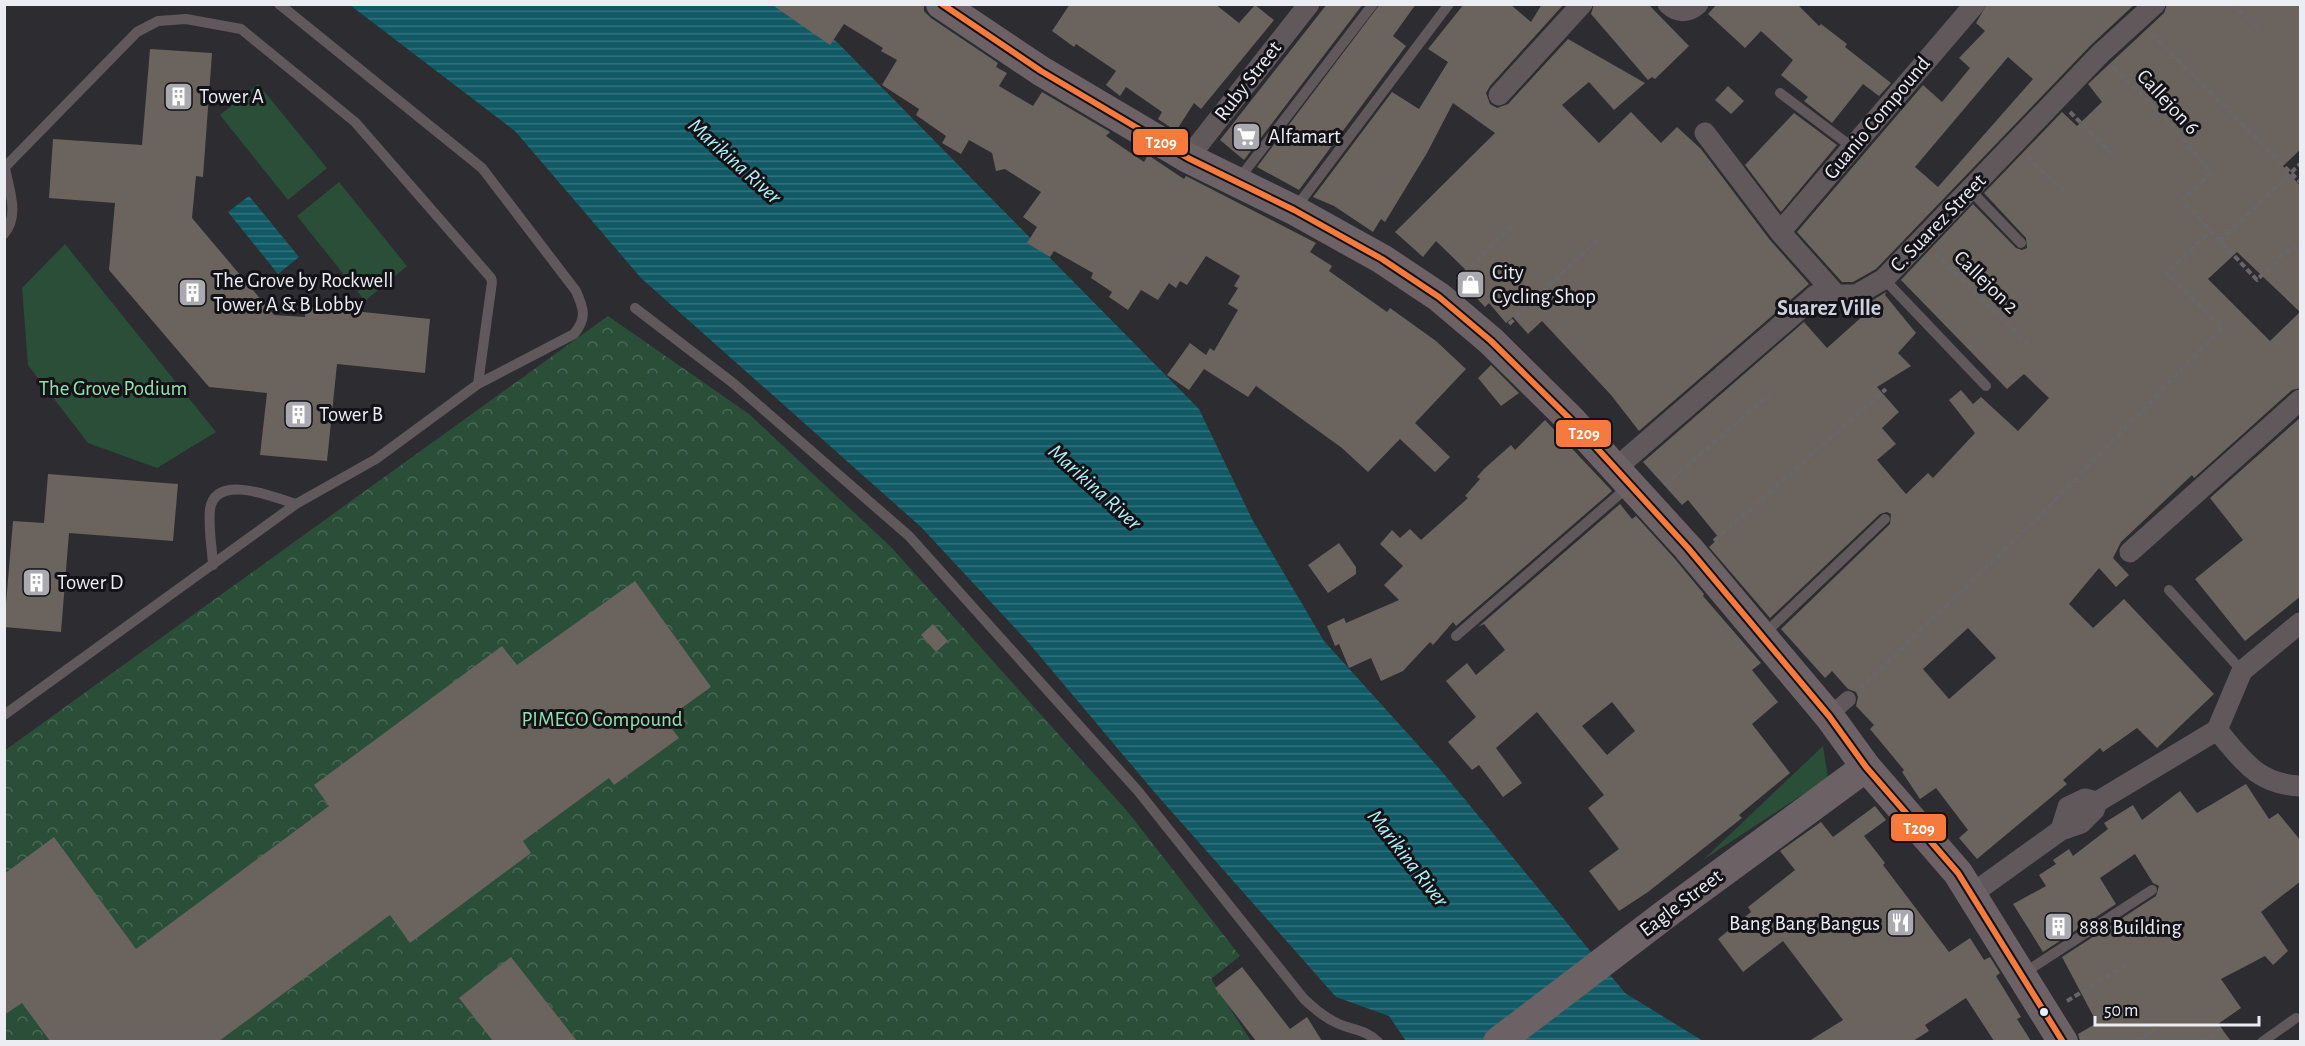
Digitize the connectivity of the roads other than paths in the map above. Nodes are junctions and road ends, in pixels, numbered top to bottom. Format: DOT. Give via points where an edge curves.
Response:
graph roads {
  1 [pos="279,4"];
  2 [pos="941,4"];
  3 [pos="1308,4"];
  4 [pos="1373,4"];
  5 [pos="1449,4"];
  6 [pos="1582,4"];
  7 [pos="1975,4"];
  8 [pos="2155,4"];
  9 [pos="1780,93"];
  10 [pos="1499,95"];
  11 [pos="1705,133"];
  12 [pos="1852,147"];
  13 [pos="1188,158"];
  14 [pos="5,168"];
  15 [pos="1237,182"];
  16 [pos="1970,190"];
  17 [pos="1294,210"];
  18 [pos="1780,232"];
  19 [pos="4,234"];
  20 [pos="2021,243"];
  21 [pos="1884,279"];
  22 [pos="1838,297"];
  23 [pos="635,308"];
  24 [pos="478,384"];
  25 [pos="1986,386"];
  26 [pos="2301,400"];
  27 [pos="1631,484"];
  28 [pos="296,504"];
  29 [pos="1885,519"];
  30 [pos="2130,552"];
  31 [pos="213,565"];
  32 [pos="2169,590"];
  33 [pos="2301,623"];
  34 [pos="1456,636"];
  35 [pos="1761,637"];
  36 [pos="2242,671"];
  37 [pos="4,715"];
  38 [pos="2217,730"];
  39 [pos="1866,767"];
  40 [pos="2301,786"];
  41 [pos="2152,890"];
  42 [pos="1972,894"];
  43 [pos="2022,974"];
  44 [pos="2296,1018"];
  45 [pos="1378,1041"];
  46 [pos="1498,1041"];
  47 [pos="2063,1041"];
  48 [pos="2262,1041"];
  1 -- 24 [label="lane" via="482,168 576,291 584,308 583,323 574,334"];
  2 -- 13 [label="main road" via="1041,71"];
  3 -- 13 [label="street, Ruby Street"];
  4 -- 15 [label="lane"];
  5 -- 17 [label="lane"];
  6 -- 10 [label="street"];
  7 -- 12 [label="street, Guanio Compound"];
  8 -- 16 [label="street, C. Suarez Street" via="2100,54"];
  9 -- 12 [label="lane"];
  11 -- 18 [label="street"];
  12 -- 18 [label="street, Guanio Compound"];
  13 -- 15 [label="main road"];
  14 -- 19 [label="lane" via="14,214"];
  14 -- 24 [label="lane" via="137,32 158,21 186,19 241,29 355,122 491,278"];
  15 -- 17 [label="main road"];
  16 -- 20 [label="lane"];
  16 -- 21 [label="street, C. Suarez Street"];
  17 -- 27 [label="main road" via="1382,259 1439,297 1491,341"];
  18 -- 22 [label="street"];
  21 -- 22 [label="street, C. Suarez Street" via="1856,295"];
  21 -- 25 [label="lane"];
  22 -- 27 [label="street, C. Suarez Street" via="1816,296"];
  23 -- 45 [label="lane" via="733,383 909,536 1138,791 1304,999 1320,1014"];
  24 -- 28 [label="lane" via="376,459"];
  26 -- 30 [label="street"];
  27 -- 34 [label="lane"];
  27 -- 35 [label="main road"];
  28 -- 31 [label="lane"];
  28 -- 31 [label="lane" via="239,488 221,492 210,507"];
  29 -- 35 [label="lane"];
  31 -- 37 [label="lane"];
  32 -- 36 [label="lane"];
  33 -- 36 [label="street"];
  35 -- 39 [label="main road" via="1838,707"];
  36 -- 38 [label="street"];
  38 -- 40 [label="street" via="2257,775 2279,785"];
  38 -- 42 [label="street" via="2097,802 2085,799 2068,807 2061,830"];
  39 -- 42 [label="main road"];
  39 -- 46 [label="main road, Eagle Street"];
  41 -- 43 [label="lane"];
  42 -- 43 [label="main road"];
  43 -- 47 [label="main road"];
  44 -- 48 [label="lane"];
}
